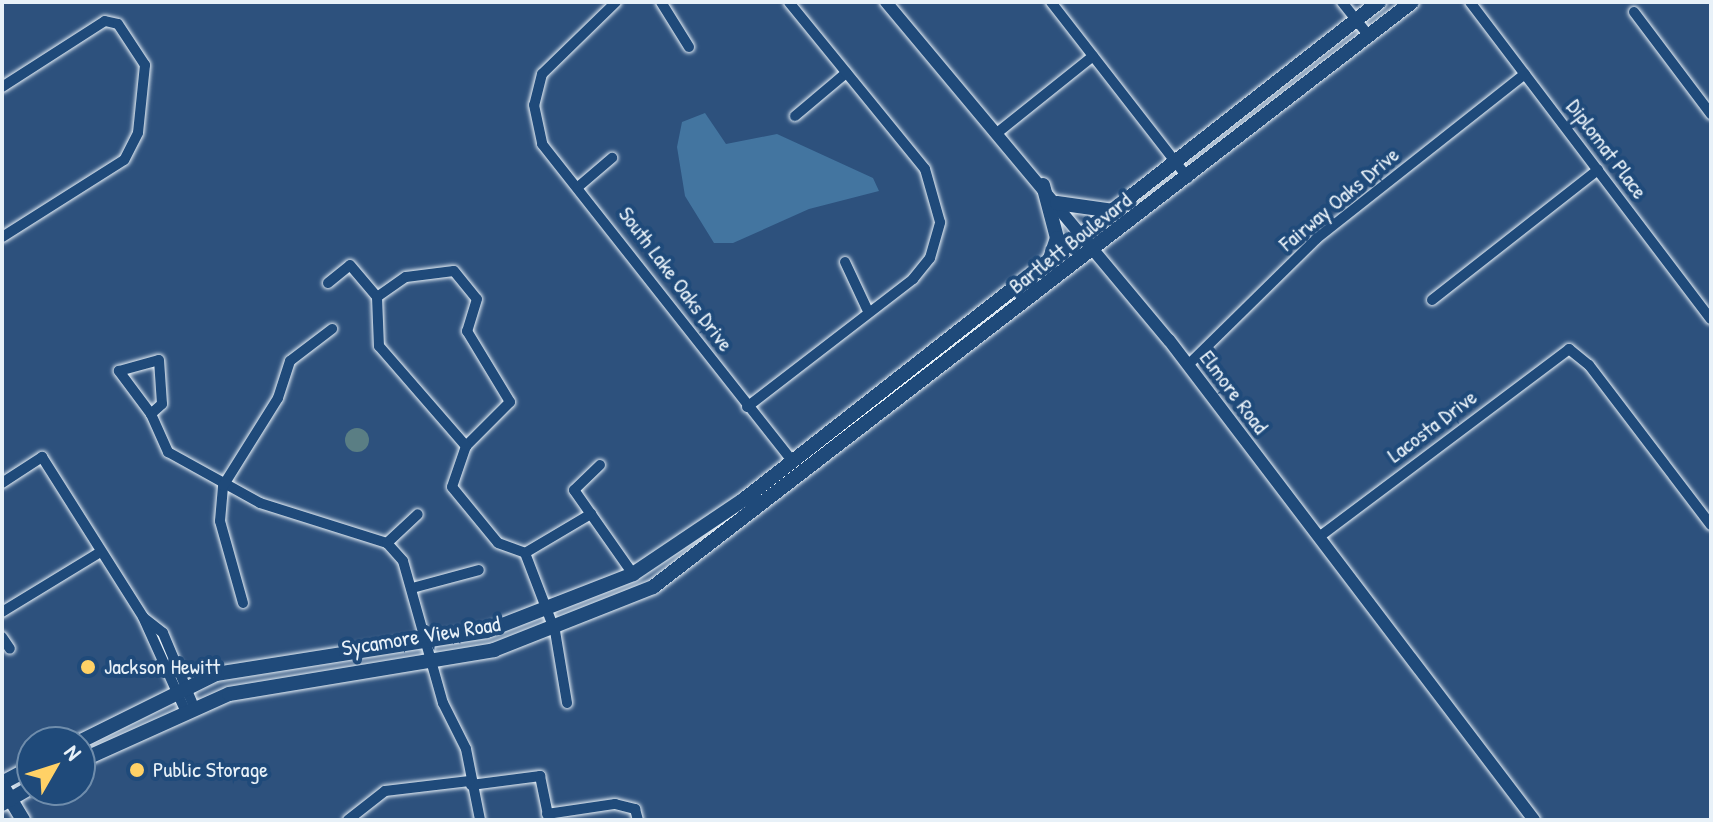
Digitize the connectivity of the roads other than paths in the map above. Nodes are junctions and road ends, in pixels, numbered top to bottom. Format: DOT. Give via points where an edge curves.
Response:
graph roads {
  1 [pos="616,2"];
  2 [pos="661,2"];
  3 [pos="789,2"];
  4 [pos="886,2"];
  5 [pos="1051,2"];
  6 [pos="1342,2"];
  7 [pos="1379,2"];
  8 [pos="1412,2"];
  9 [pos="1470,2"];
  10 [pos="1634,12"];
  11 [pos="1356,20"];
  12 [pos="1369,36"];
  13 [pos="689,47"];
  14 [pos="1093,56"];
  15 [pos="846,73"];
  16 [pos="1525,74"];
  17 [pos="2,87"];
  18 [pos="1711,114"];
  19 [pos="795,116"];
  20 [pos="997,133"];
  21 [pos="612,158"];
  22 [pos="1175,163"];
  23 [pos="1598,170"];
  24 [pos="1188,178"];
  25 [pos="1043,185"];
  26 [pos="578,187"];
  27 [pos="1057,203"];
  28 [pos="1114,211"];
  29 [pos="1082,235"];
  30 [pos="2,237"];
  31 [pos="1096,252"];
  32 [pos="1049,261"];
  33 [pos="845,262"];
  34 [pos="328,283"];
  35 [pos="377,297"];
  36 [pos="1432,300"];
  37 [pos="867,309"];
  38 [pos="1711,319"];
  39 [pos="332,329"];
  40 [pos="1188,365"];
  41 [pos="913,367"];
  42 [pos="925,382"];
  43 [pos="747,407"];
  44 [pos="151,414"];
  45 [pos="466,446"];
  46 [pos="792,461"];
  47 [pos="600,465"];
  48 [pos="2,483"];
  49 [pos="223,486"];
  50 [pos="743,500"];
  51 [pos="418,514"];
  52 [pos="591,514"];
  53 [pos="752,515"];
  54 [pos="1711,525"];
  55 [pos="1319,537"];
  56 [pos="685,542"];
  57 [pos="387,543"];
  58 [pos="525,553"];
  59 [pos="97,554"];
  60 [pos="698,558"];
  61 [pos="479,570"];
  62 [pos="633,574"];
  63 [pos="416,587"];
  64 [pos="243,603"];
  65 [pos="2,612"];
  66 [pos="551,621"];
  67 [pos="2,637"];
  68 [pos="431,648"];
  69 [pos="10,649"];
  70 [pos="182,690"];
  71 [pos="567,703"];
  72 [pos="189,709"];
  73 [pos="133,713"];
  74 [pos="142,730"];
  75 [pos="96,733"];
  76 [pos="96,752"];
  77 [pos="470,783"];
  78 [pos="2,784"];
  79 [pos="6,802"];
  80 [pos="548,817"];
  81 [pos="23,820"];
  82 [pos="348,820"];
  83 [pos="480,820"];
  84 [pos="638,820"];
  85 [pos="1534,820"];
  1 -- 26 [label="street, South Lake Oaks Drive" via="547,66 535,118 542,144"];
  2 -- 13 [label="street"];
  3 -- 15 [label="street"];
  4 -- 20 [label="street, Elmore Road"];
  5 -- 14 [label="street"];
  6 -- 11 [label="street"];
  7 -- 11 [label="main road, Bartlett Boulevard"];
  8 -- 12 [label="main road, Bartlett Boulevard"];
  9 -- 16 [label="street, Diplomat Place"];
  10 -- 18 [label="street"];
  11 -- 12 [label="street"];
  11 -- 22 [label="main road, Bartlett Boulevard"];
  12 -- 24 [label="main road, Bartlett Boulevard"];
  14 -- 20 [label="street"];
  14 -- 22 [label="street"];
  15 -- 19 [label="street"];
  15 -- 37 [label="street" via="925,169 940,222 923,269"];
  16 -- 23 [label="street, Diplomat Place"];
  16 -- 40 [label="street, Fairway Oaks Drive" via="1316,239"];
  17 -- 30 [label="street" via="105,21 118,24 145,65 138,133 124,160"];
  20 -- 25 [label="street, Elmore Road"];
  21 -- 26 [label="street"];
  22 -- 24 [label="street"];
  22 -- 28 [label="main road, Bartlett Boulevard"];
  23 -- 36 [label="street"];
  23 -- 38 [label="street, Diplomat Place"];
  24 -- 31 [label="main road, Bartlett Boulevard"];
  25 -- 27 [label="street, Elmore Road"];
  25 -- 32 [label="main road" via="1057,238"];
  26 -- 43 [label="street, South Lake Oaks Drive"];
  27 -- 28 [label="main road"];
  27 -- 29 [label="street, Elmore Road"];
  28 -- 29 [label="main road, Bartlett Boulevard"];
  29 -- 31 [label="street, Elmore Road"];
  29 -- 32 [label="main road, Bartlett Boulevard"];
  31 -- 40 [label="street, Elmore Road"];
  31 -- 42 [label="main road, Bartlett Boulevard"];
  32 -- 41 [label="main road, Bartlett Boulevard"];
  33 -- 37 [label="street"];
  34 -- 35 [label="street" via="350,265"];
  35 -- 45 [label="street" via="379,346"];
  35 -- 45 [label="street" via="406,277 454,271 477,299 467,331 510,402"];
  37 -- 43 [label="street"];
  39 -- 49 [label="street" via="290,361 278,398"];
  40 -- 55 [label="street, Elmore Road"];
  41 -- 42 [label="main road"];
  41 -- 46 [label="main road, Bartlett Boulevard"];
  42 -- 53 [label="main road, Bartlett Boulevard"];
  43 -- 46 [label="street, South Lake Oaks Drive"];
  44 -- 44 [label="street" via="119,371 159,360 162,404"];
  44 -- 49 [label="street" via="168,452"];
  45 -- 58 [label="street" via="455,498 498,543"];
  46 -- 50 [label="main road, Bartlett Boulevard"];
  47 -- 52 [label="street" via="574,490"];
  48 -- 59 [label="street" via="42,457"];
  49 -- 57 [label="street" via="311,523"];
  49 -- 64 [label="street" via="220,521"];
  50 -- 56 [label="main road, Sycamore View Road"];
  51 -- 57 [label="street"];
  52 -- 58 [label="street"];
  52 -- 62 [label="street"];
  53 -- 60 [label="main road, Sycamore View Road"];
  54 -- 55 [label="street, Lacosta Drive" via="1571,349"];
  55 -- 85 [label="street, Elmore Road"];
  56 -- 60 [label="main road"];
  56 -- 62 [label="main road, Sycamore View Road"];
  57 -- 63 [label="street"];
  58 -- 66 [label="street"];
  59 -- 65 [label="street"];
  59 -- 70 [label="street" via="143,617 163,633"];
  60 -- 66 [label="main road, Sycamore View Road"];
  61 -- 63 [label="street"];
  62 -- 66 [label="main road, Sycamore View Road"];
  63 -- 68 [label="street"];
  66 -- 68 [label="main road, Sycamore View Road"];
  66 -- 68 [label="main road, Sycamore View Road"];
  66 -- 71 [label="street"];
  67 -- 69 [label="street"];
  68 -- 70 [label="main road, Sycamore View Road" via="264,662"];
  68 -- 72 [label="main road, Sycamore View Road"];
  68 -- 77 [label="street" via="443,703 466,749"];
  70 -- 72 [label="street"];
  70 -- 73 [label="main road, Sycamore View Road"];
  72 -- 74 [label="main road, Sycamore View Road"];
  73 -- 74 [label="main road"];
  73 -- 75 [label="main road, Sycamore View Road"];
  74 -- 76 [label="main road, Sycamore View Road"];
  77 -- 80 [label="street" via="540,776"];
  77 -- 82 [label="street" via="385,791"];
  77 -- 83 [label="street"];
  78 -- 79 [label="main road"];
  79 -- 81 [label="main road"];
  80 -- 84 [label="street" via="615,804 635,809"];
}
